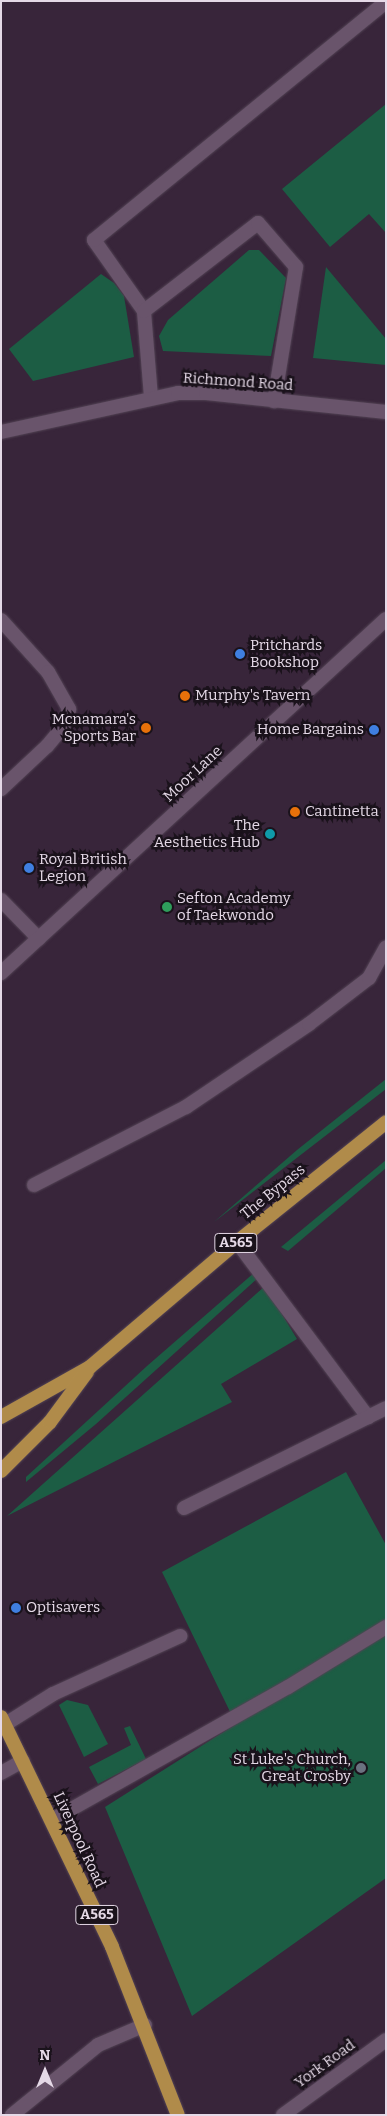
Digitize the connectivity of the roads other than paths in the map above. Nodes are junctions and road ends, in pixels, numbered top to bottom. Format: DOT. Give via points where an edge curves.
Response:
graph roads {
  1 [pos="386,2"];
  2 [pos="144,311"];
  3 [pos="150,397"];
  4 [pos="274,400"];
  5 [pos="386,412"];
  6 [pos="1,432"];
  7 [pos="386,619"];
  8 [pos="1,620"];
  9 [pos="1,789"];
  10 [pos="1,900"];
  11 [pos="38,939"];
  12 [pos="386,947"];
  13 [pos="1,973"];
  14 [pos="386,1122"];
  15 [pos="34,1185"];
  16 [pos="237,1242"];
  17 [pos="90,1367"];
  18 [pos="386,1408"];
  19 [pos="1,1417"];
  20 [pos="368,1417"];
  21 [pos="1,1471"];
  22 [pos="184,1508"];
  23 [pos="386,1627"];
  24 [pos="180,1636"];
  25 [pos="2,1721"];
  26 [pos="23,1761"];
  27 [pos="1,1773"];
  28 [pos="52,1820"];
  29 [pos="145,2025"];
  30 [pos="386,2040"];
  31 [pos="12,2115"];
  32 [pos="178,2115"];
  33 [pos="283,2115"];
  1 -- 2 [label="street" via="94,240"];
  2 -- 3 [label="street"];
  2 -- 4 [label="street" via="258,223 296,267"];
  3 -- 4 [label="street, Richmond Road" via="206,393"];
  3 -- 6 [label="street, Richmond Road"];
  4 -- 5 [label="street, Richmond Road"];
  7 -- 11 [label="street, Moor Lane"];
  8 -- 9 [label="street" via="48,672 70,709 58,733"];
  10 -- 11 [label="street"];
  11 -- 13 [label="street, Moor Lane"];
  12 -- 15 [label="street" via="368,978 309,1024 186,1107"];
  14 -- 16 [label="highway, The Bypass / A565"];
  16 -- 17 [label="highway, The Bypass / A565"];
  16 -- 20 [label="street"];
  17 -- 19 [label="highway, The Bypass / A565"];
  17 -- 21 [label="highway, The Bypass / A565" via="50,1422"];
  18 -- 20 [label="street"];
  20 -- 22 [label="street"];
  23 -- 28 [label="street" via="288,1687"];
  24 -- 25 [label="street"];
  25 -- 26 [label="highway, Liverpool Road / A565"];
  26 -- 27 [label="street"];
  26 -- 28 [label="highway, Liverpool Road / A565"];
  28 -- 29 [label="highway, Liverpool Road / A565"];
  29 -- 31 [label="street" via="98,2045"];
  29 -- 32 [label="highway, Liverpool Road / A565"];
  30 -- 33 [label="street, York Road"];
}
